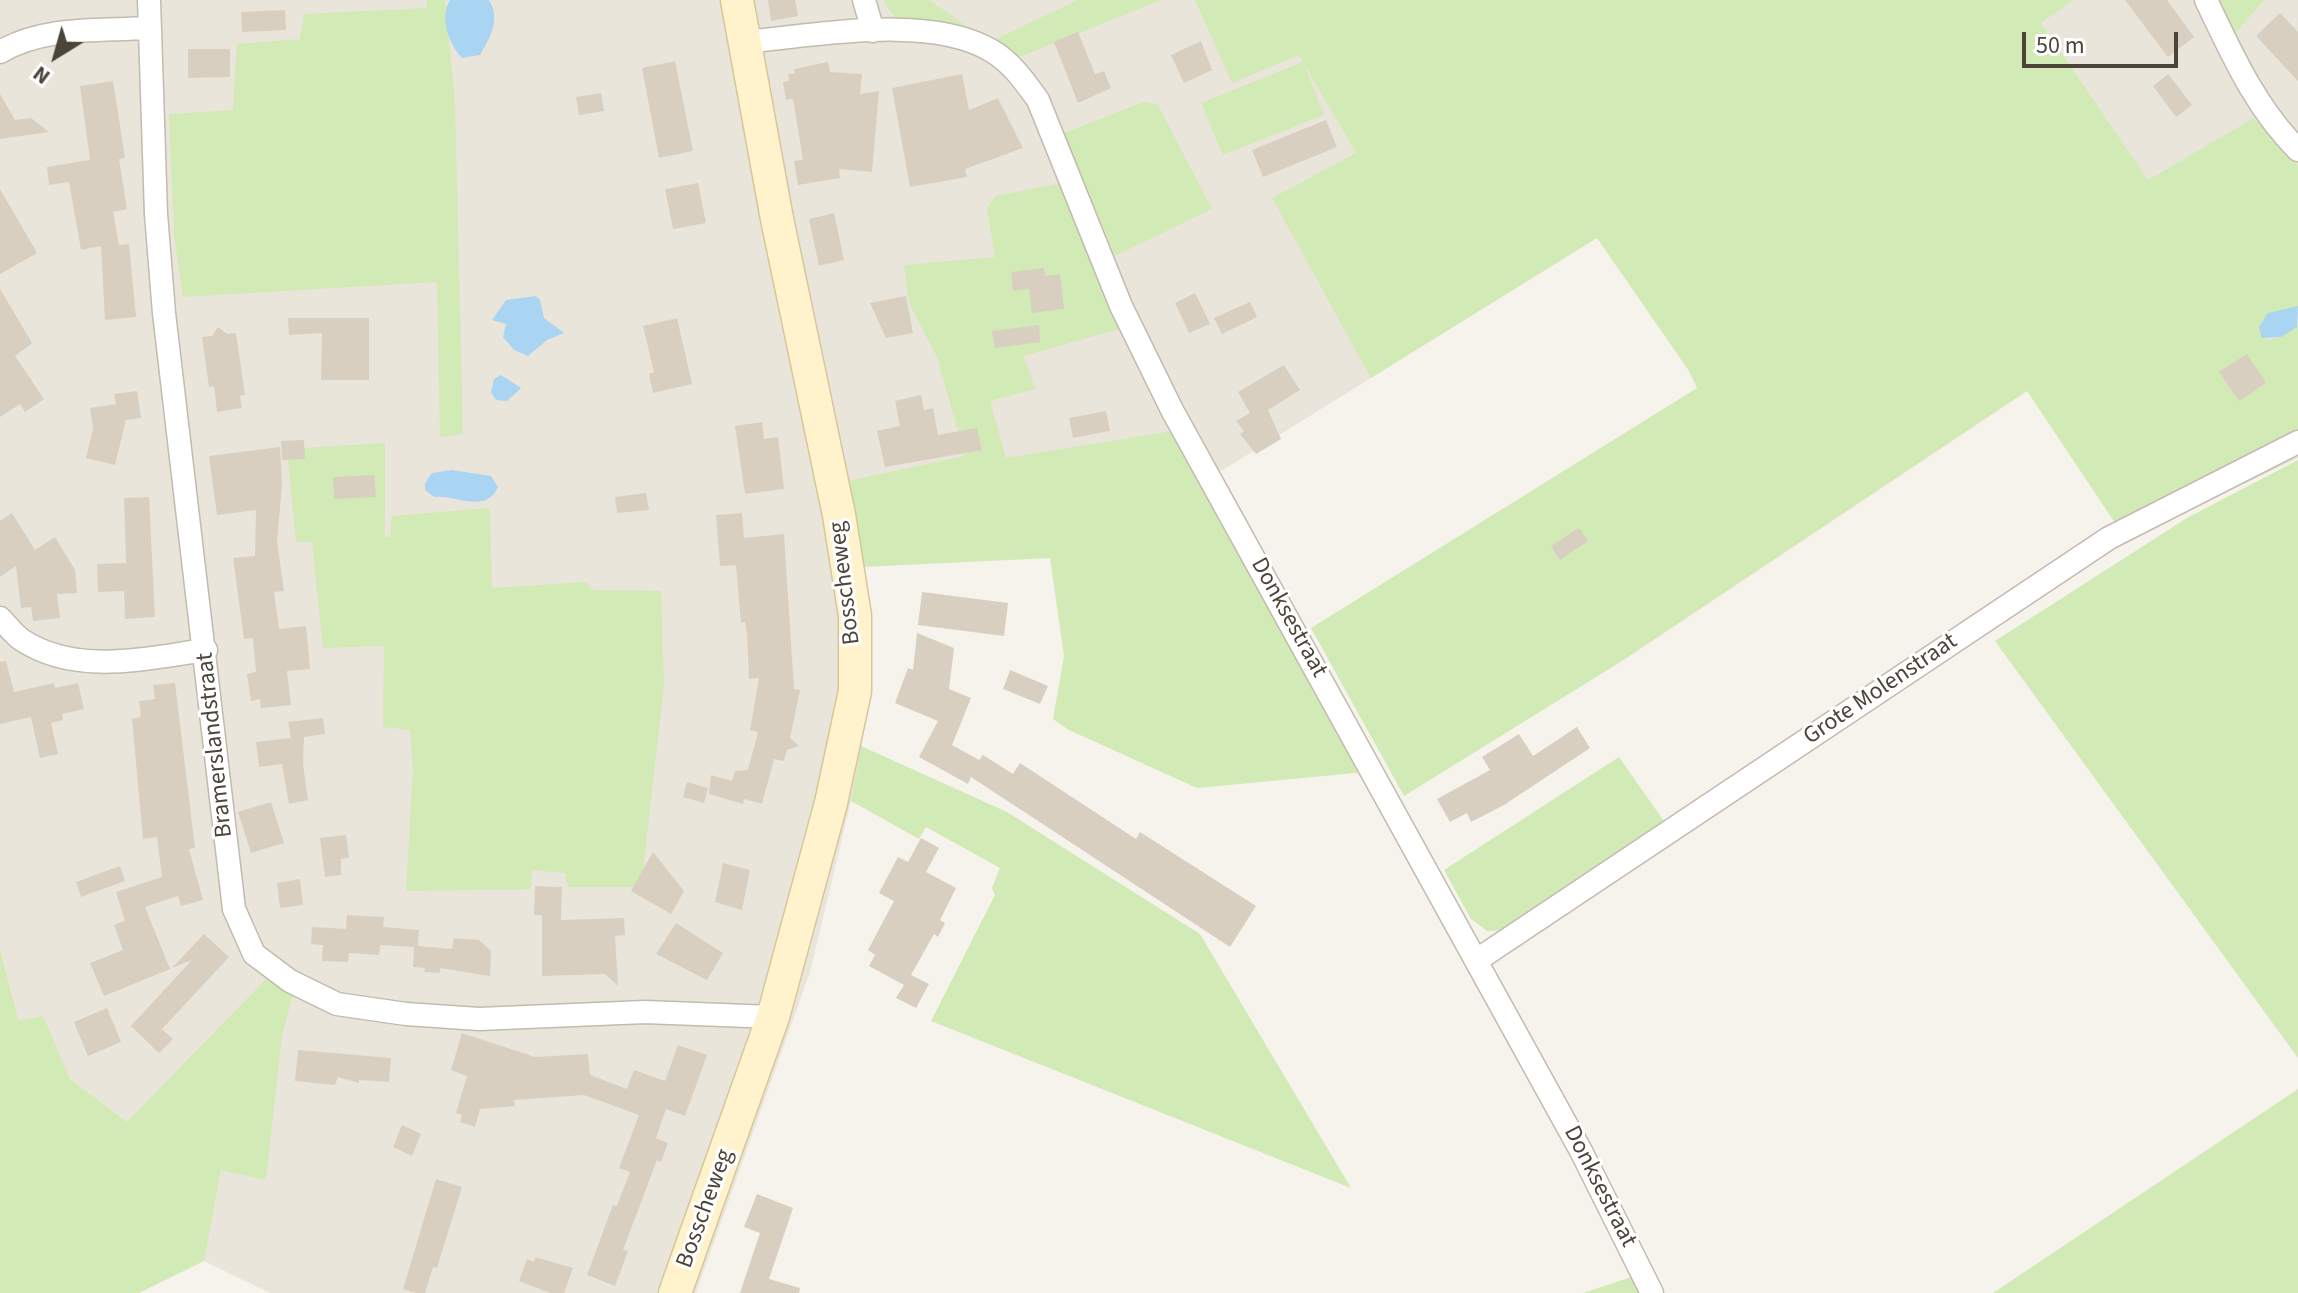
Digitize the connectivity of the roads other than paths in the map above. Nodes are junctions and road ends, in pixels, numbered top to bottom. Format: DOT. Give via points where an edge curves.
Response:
graph roads {
  1 [pos="149,0"];
  2 [pos="737,0"];
  3 [pos="864,0"];
  4 [pos="2206,0"];
  5 [pos="147,28"];
  6 [pos="873,31"];
  7 [pos="743,42"];
  8 [pos="0,52"];
  9 [pos="2298,150"];
  10 [pos="2298,442"];
  11 [pos="0,618"];
  12 [pos="206,650"];
  13 [pos="1477,960"];
  14 [pos="773,1017"];
  15 [pos="675,1293"];
  16 [pos="1652,1293"];
  1 -- 5 [label="street, Bramerslandstraat"];
  2 -- 7 [label="street, Bosscheweg"];
  3 -- 6 [label="street"];
  4 -- 9 [label="street" via="2247,86"];
  5 -- 8 [label="street" via="57,33"];
  5 -- 12 [label="street, Bramerslandstraat" via="164,313"];
  6 -- 7 [label="street, Donksestraat"];
  6 -- 13 [label="street, Donksestraat" via="966,39 1005,61 1038,100 1121,306 1172,410"];
  7 -- 14 [label="street, Bosscheweg" via="855,616 855,691 831,803"];
  10 -- 13 [label="street, Grote Molenstraat" via="2109,538"];
  11 -- 12 [label="street" via="22,640 82,661 110,663"];
  12 -- 14 [label="street, Bramerslandstraat" via="234,909 254,954 290,981 337,1004 420,1015 479,1019 645,1012"];
  13 -- 16 [label="street, Donksestraat"];
  14 -- 15 [label="street, Bosscheweg"];
}
